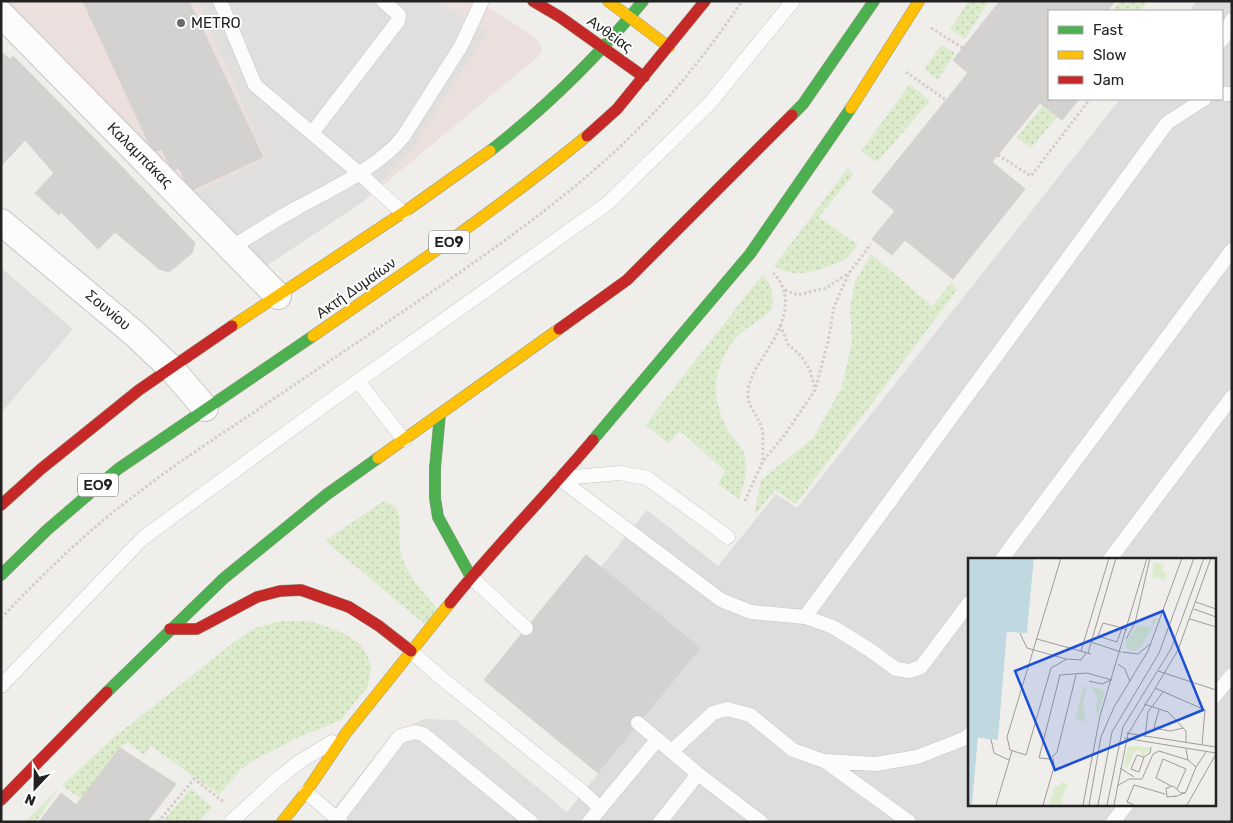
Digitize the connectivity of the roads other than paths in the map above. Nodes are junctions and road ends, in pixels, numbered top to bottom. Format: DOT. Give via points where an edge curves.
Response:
graph roads {
  1 [pos="220,1"];
  2 [pos="382,1"];
  3 [pos="482,1"];
  4 [pos="534,1"];
  5 [pos="608,1"];
  6 [pos="643,1"];
  7 [pos="705,1"];
  8 [pos="793,1"];
  9 [pos="874,1"];
  10 [pos="919,1"];
  11 [pos="1,14"];
  12 [pos="630,18"];
  13 [pos="1232,20"];
  14 [pos="1223,38"];
  15 [pos="669,47"];
  16 [pos="605,48"];
  17 [pos="644,77"];
  18 [pos="1202,100"];
  19 [pos="312,133"];
  20 [pos="359,173"];
  21 [pos="403,214"];
  22 [pos="1,222"];
  23 [pos="231,248"];
  24 [pos="1232,250"];
  25 [pos="278,296"];
  26 [pos="171,368"];
  27 [pos="358,381"];
  28 [pos="1232,397"];
  29 [pos="205,408"];
  30 [pos="440,414"];
  31 [pos="404,440"];
  32 [pos="560,479"];
  33 [pos="1,505"];
  34 [pos="728,537"];
  35 [pos="1003,558"];
  36 [pos="1111,558"];
  37 [pos="1,575"];
  38 [pos="471,577"];
  39 [pos="968,604"];
  40 [pos="805,617"];
  41 [pos="526,628"];
  42 [pos="170,629"];
  43 [pos="411,651"];
  44 [pos="1232,675"];
  45 [pos="1,686"];
  46 [pos="1216,695"];
  47 [pos="638,723"];
  48 [pos="346,733"];
  49 [pos="968,736"];
  50 [pos="657,740"];
  51 [pos="672,752"];
  52 [pos="824,760"];
  53 [pos="698,774"];
  54 [pos="306,792"];
  55 [pos="1,800"];
  56 [pos="1125,806"];
  57 [pos="600,808"];
  58 [pos="235,818"];
  59 [pos="339,820"];
  60 [pos="282,822"];
  61 [pos="531,822"];
  62 [pos="589,822"];
  63 [pos="660,822"];
  64 [pos="760,822"];
  65 [pos="909,822"];
  66 [pos="1113,822"];
  1 -- 19 [label="lane" via="255,85"];
  2 -- 19 [label="lane" via="399,14 398,21"];
  3 -- 20 [label="lane" via="461,46 403,138 389,153"];
  4 -- 16 [label="main road, Ανθείας"];
  5 -- 12 [label="main road, Ανθείας"];
  6 -- 12 [label="main road"];
  7 -- 15 [label="main road, Ακτή Δυμαίων / ΕΟ9"];
  8 -- 27 [label="lane" via="710,103 608,203"];
  9 -- 30 [label="main road" via="803,104 627,280"];
  10 -- 32 [label="main road" via="856,101 750,254"];
  11 -- 23 [label="street, Καλαμπάκας"];
  12 -- 15 [label="main road, Ανθείας"];
  12 -- 16 [label="main road"];
  13 -- 14 [label="lane"];
  15 -- 17 [label="main road, Ακτή Δυμαίων / ΕΟ9"];
  16 -- 17 [label="main road, Ανθείας"];
  16 -- 21 [label="main road" via="530,120"];
  17 -- 29 [label="main road, Ακτή Δυμαίων / ΕΟ9" via="595,130 521,190"];
  18 -- 40 [label="lane" via="1167,123"];
  19 -- 20 [label="lane"];
  20 -- 21 [label="lane"];
  20 -- 23 [label="lane"];
  21 -- 25 [label="main road"];
  22 -- 26 [label="street, Σουνίου"];
  23 -- 25 [label="street, Καλαμπάκας"];
  24 -- 35 [label="lane"];
  25 -- 26 [label="main road"];
  26 -- 29 [label="street, Σουνίου"];
  26 -- 33 [label="main road" via="81,437"];
  27 -- 31 [label="lane"];
  27 -- 45 [label="lane" via="143,538"];
  28 -- 36 [label="lane"];
  29 -- 37 [label="main road, Ακτή Δυμαίων / ΕΟ9" via="118,469"];
  30 -- 31 [label="main road"];
  30 -- 38 [label="main road" via="435,468 438,517"];
  31 -- 42 [label="main road" via="326,495 223,579"];
  32 -- 34 [label="lane" via="620,474 647,478"];
  32 -- 38 [label="main road"];
  32 -- 40 [label="lane" via="721,600 751,612"];
  38 -- 41 [label="lane"];
  38 -- 43 [label="main road"];
  39 -- 40 [label="lane" via="921,667 909,672 896,668 833,627"];
  42 -- 43 [label="main road" via="197,629 257,597 301,590 349,607"];
  42 -- 55 [label="main road"];
  43 -- 48 [label="main road"];
  43 -- 57 [label="lane"];
  44 -- 46 [label="lane"];
  47 -- 50 [label="lane"];
  48 -- 54 [label="main road"];
  48 -- 58 [label="lane" via="299,762"];
  49 -- 52 [label="lane" via="917,757 876,764"];
  50 -- 51 [label="lane"];
  50 -- 57 [label="lane"];
  51 -- 52 [label="lane" via="713,713 727,709 750,715 793,750"];
  51 -- 53 [label="lane"];
  52 -- 65 [label="lane"];
  53 -- 63 [label="lane"];
  53 -- 64 [label="lane"];
  54 -- 59 [label="lane"];
  54 -- 60 [label="main road"];
  56 -- 66 [label="lane"];
  57 -- 62 [label="lane"];
  59 -- 61 [label="lane" via="400,736 415,732 423,734"];
}
